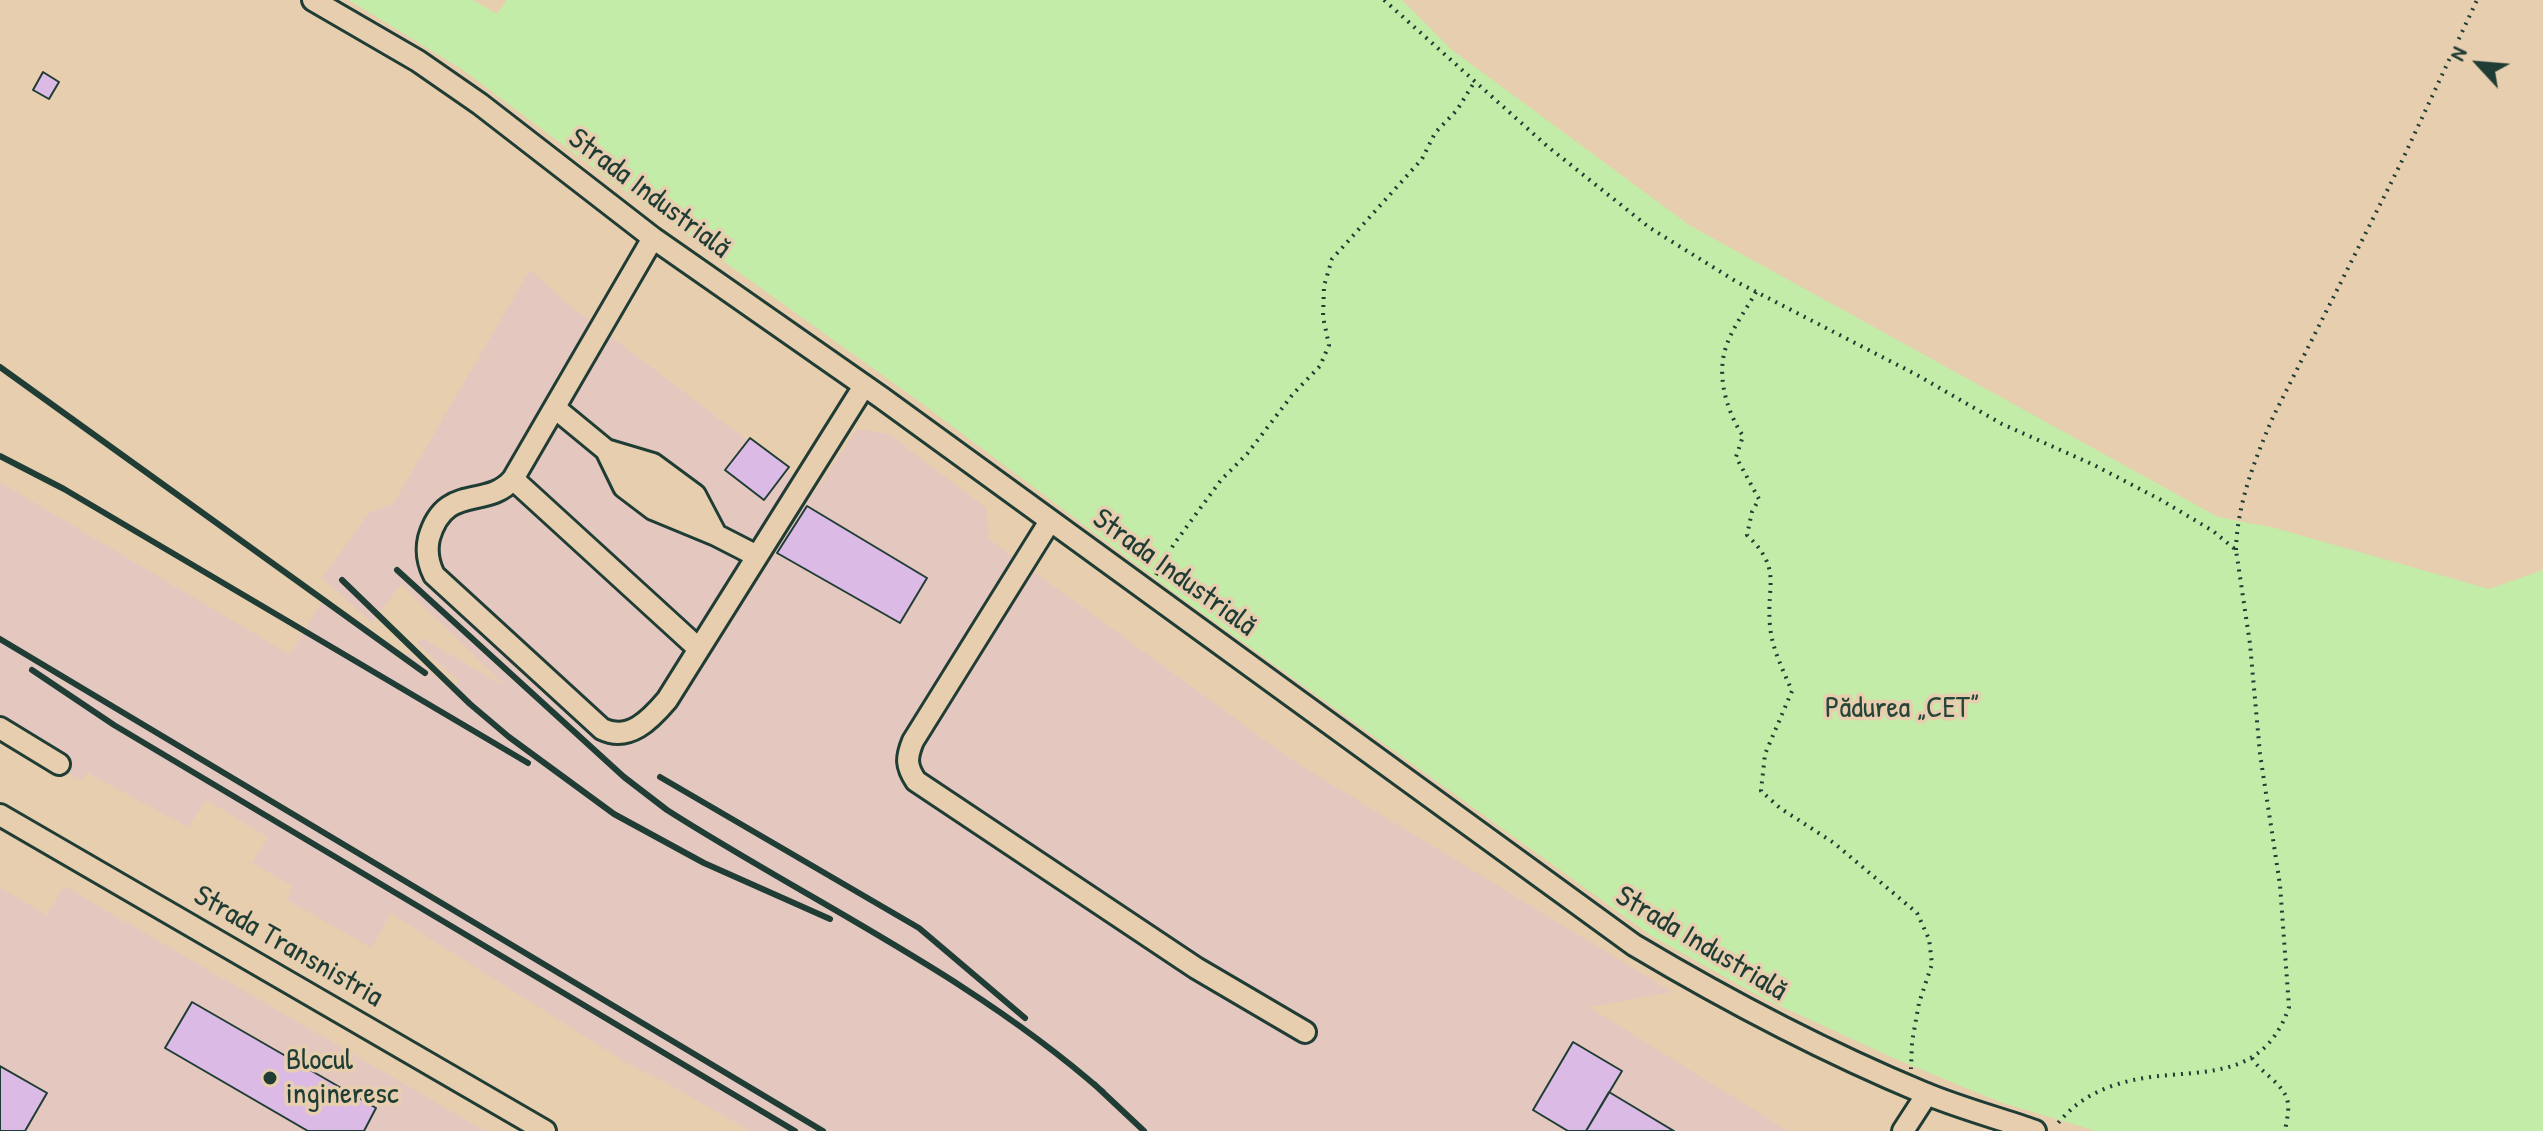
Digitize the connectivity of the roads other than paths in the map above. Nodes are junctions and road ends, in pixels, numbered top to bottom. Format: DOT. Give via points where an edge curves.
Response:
graph roads {
  1 [pos="313,0"];
  2 [pos="653,238"];
  3 [pos="864,386"];
  4 [pos="555,408"];
  5 [pos="606,450"];
  6 [pos="513,479"];
  7 [pos="1050,521"];
  8 [pos="716,535"];
  9 [pos="757,556"];
  10 [pos="699,649"];
  11 [pos="0,728"];
  12 [pos="59,764"];
  13 [pos="0,815"];
  14 [pos="1305,1032"];
  15 [pos="1919,1090"];
  16 [pos="545,1131"];
  17 [pos="1903,1131"];
  18 [pos="2035,1131"];
  1 -- 2 [label="street, Strada Industrială" via="443,78"];
  2 -- 3 [label="street, Strada Industrială"];
  2 -- 4 [label="street"];
  3 -- 7 [label="street, Strada Industrială"];
  3 -- 9 [label="street"];
  4 -- 5 [label="street"];
  4 -- 6 [label="street"];
  5 -- 8 [label="street" via="624,487 653,509"];
  5 -- 8 [label="street" via="653,464 695,495"];
  6 -- 10 [label="street"];
  6 -- 10 [label="street" via="496,491 445,509 427,547 430,567 593,722 622,734 645,723 667,700"];
  7 -- 14 [label="street" via="913,741 906,761 909,771 916,781 1146,935"];
  7 -- 15 [label="street, Strada Industrială" via="1634,945 1826,1050"];
  8 -- 9 [label="street"];
  9 -- 10 [label="street"];
  11 -- 12 [label="street"];
  13 -- 16 [label="street, Strada Transnistria"];
  15 -- 17 [label="street"];
  15 -- 18 [label="street, Strada Industrială"];
}
